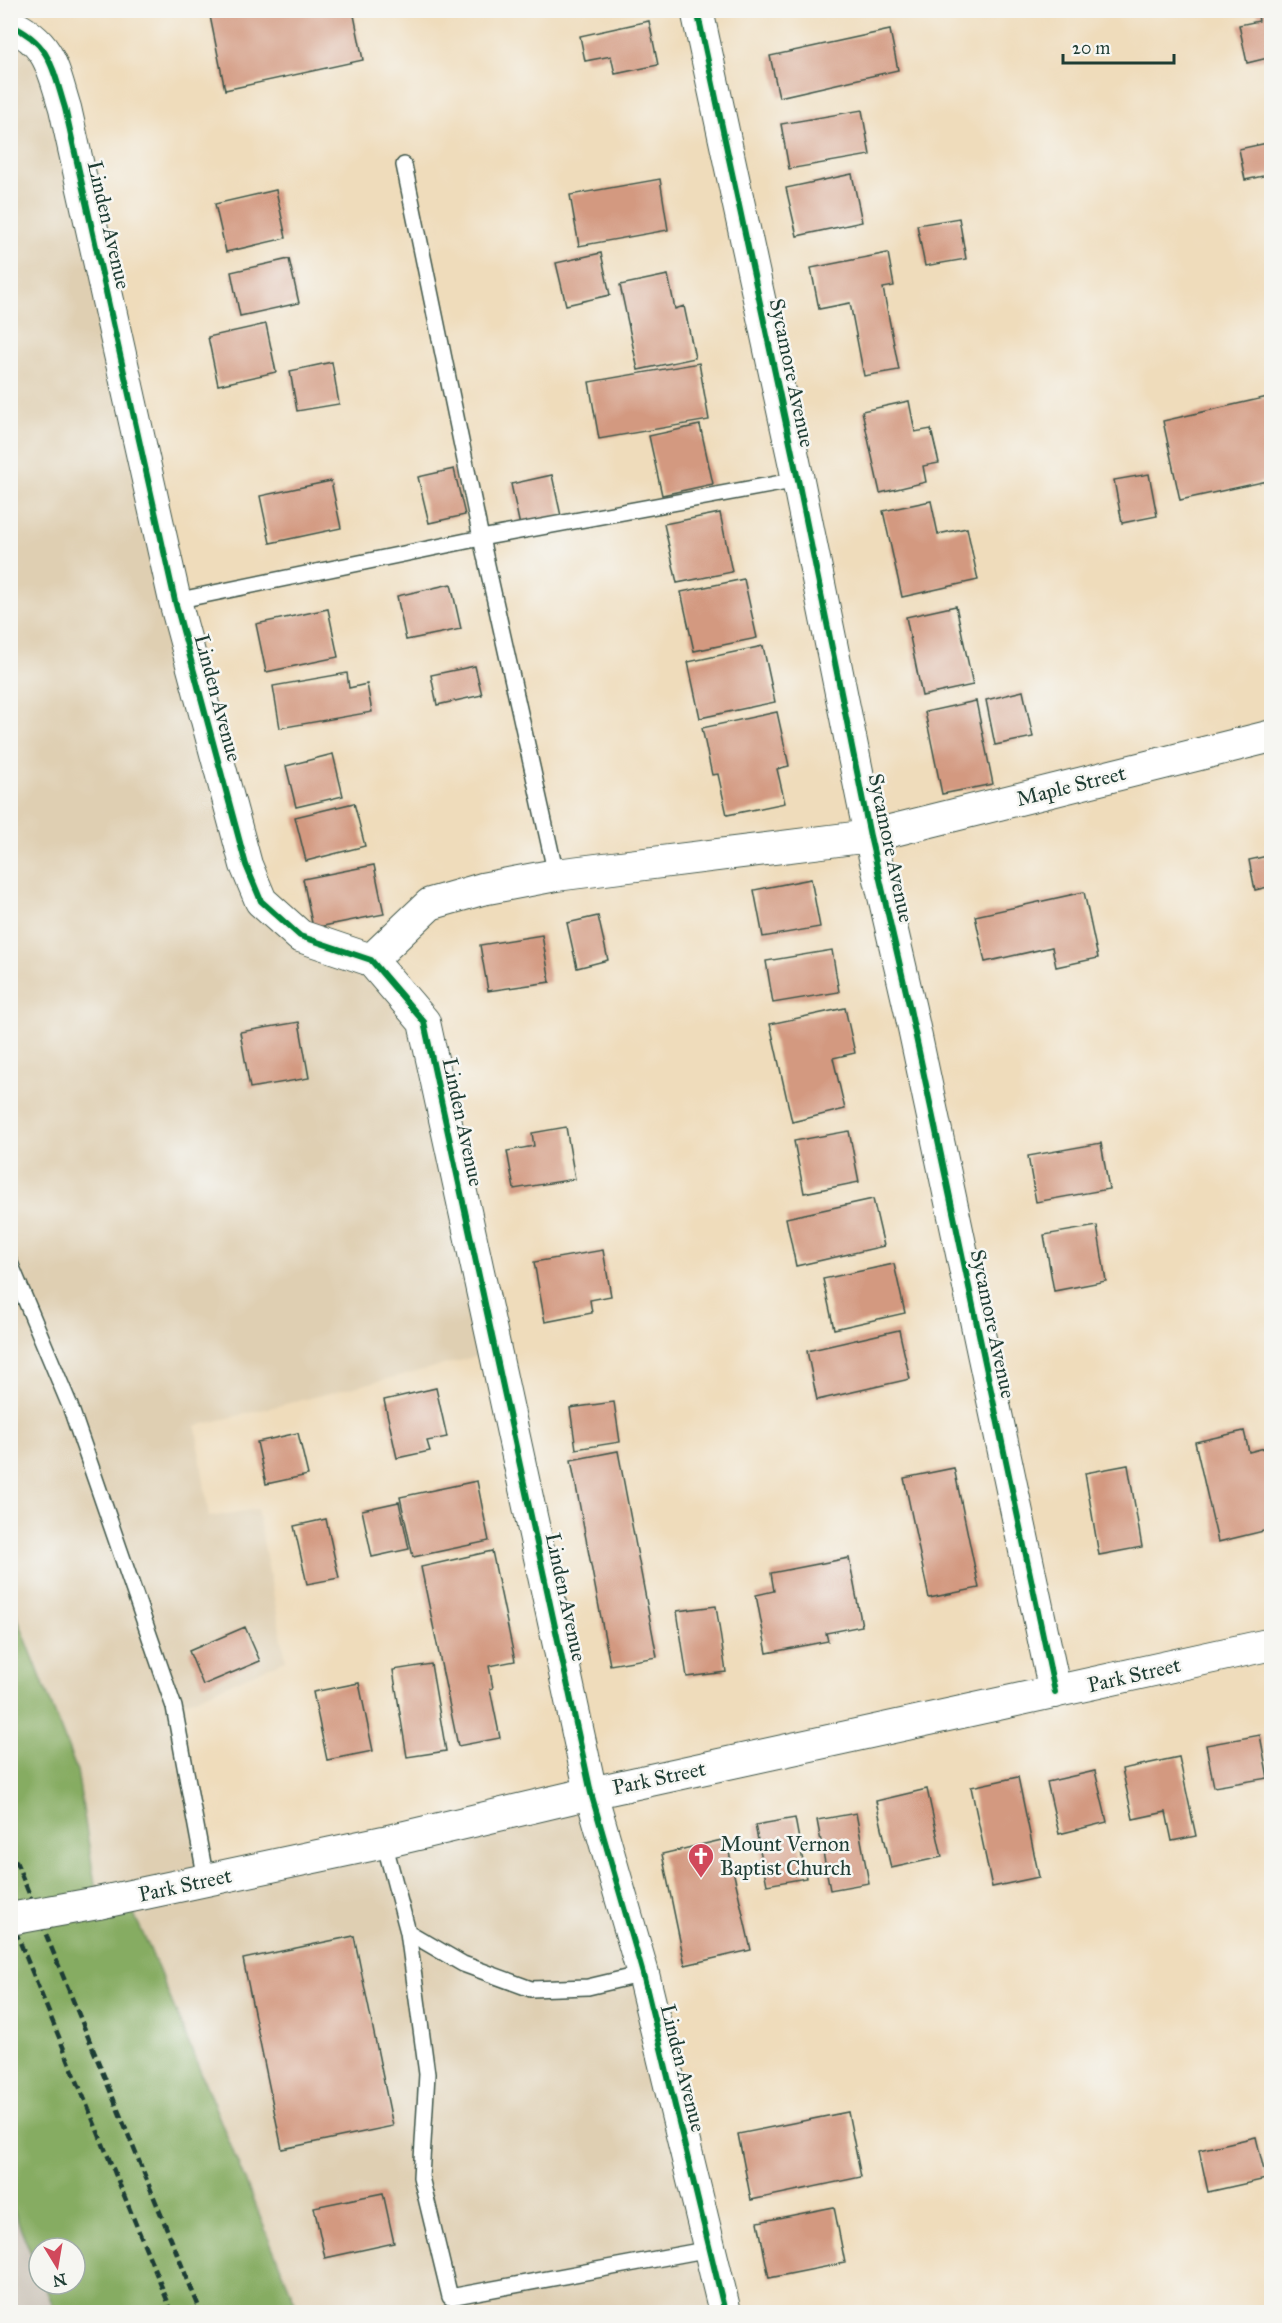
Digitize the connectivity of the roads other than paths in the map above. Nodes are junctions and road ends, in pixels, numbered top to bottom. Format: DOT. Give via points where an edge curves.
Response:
graph roads {
  1 [pos="697,10"];
  2 [pos="18,29"];
  3 [pos="404,165"];
  4 [pos="798,480"];
  5 [pos="481,538"];
  6 [pos="175,601"];
  7 [pos="1272,736"];
  8 [pos="870,836"];
  9 [pos="556,875"];
  10 [pos="371,960"];
  11 [pos="10,1263"];
  12 [pos="1272,1644"];
  13 [pos="1055,1692"];
  14 [pos="591,1793"];
  15 [pos="384,1842"];
  16 [pos="206,1880"];
  17 [pos="10,1919"];
  18 [pos="408,1932"];
  19 [pos="643,1974"];
  20 [pos="710,2249"];
  21 [pos="725,2313"];
  1 -- 4 [label="street, Sycamore Avenue"];
  2 -- 6 [label="street, Linden Avenue" via="49,55 65,108"];
  3 -- 5 [label="lane"];
  4 -- 5 [label="lane"];
  4 -- 8 [label="street, Sycamore Avenue"];
  5 -- 6 [label="lane"];
  5 -- 9 [label="lane"];
  6 -- 10 [label="street, Linden Avenue" via="246,866 261,901 300,936"];
  7 -- 8 [label="street, Maple Street"];
  8 -- 9 [label="street, Maple Street"];
  8 -- 13 [label="street, Sycamore Avenue"];
  9 -- 10 [label="street, Maple Street" via="430,904"];
  10 -- 14 [label="street, Linden Avenue" via="424,1022"];
  11 -- 16 [label="lane" via="70,1406 174,1707"];
  12 -- 13 [label="street, Park Street"];
  13 -- 14 [label="street, Park Street"];
  14 -- 15 [label="street, Park Street"];
  14 -- 19 [label="street, Linden Avenue"];
  15 -- 16 [label="street, Park Street"];
  15 -- 18 [label="lane"];
  16 -- 17 [label="street, Park Street, bridge"];
  18 -- 19 [label="lane" via="463,1964 531,1989 588,1987"];
  18 -- 20 [label="lane" via="427,2074 420,2177 450,2297"];
  19 -- 20 [label="street, Linden Avenue"];
  20 -- 21 [label="street, Linden Avenue"];
}
